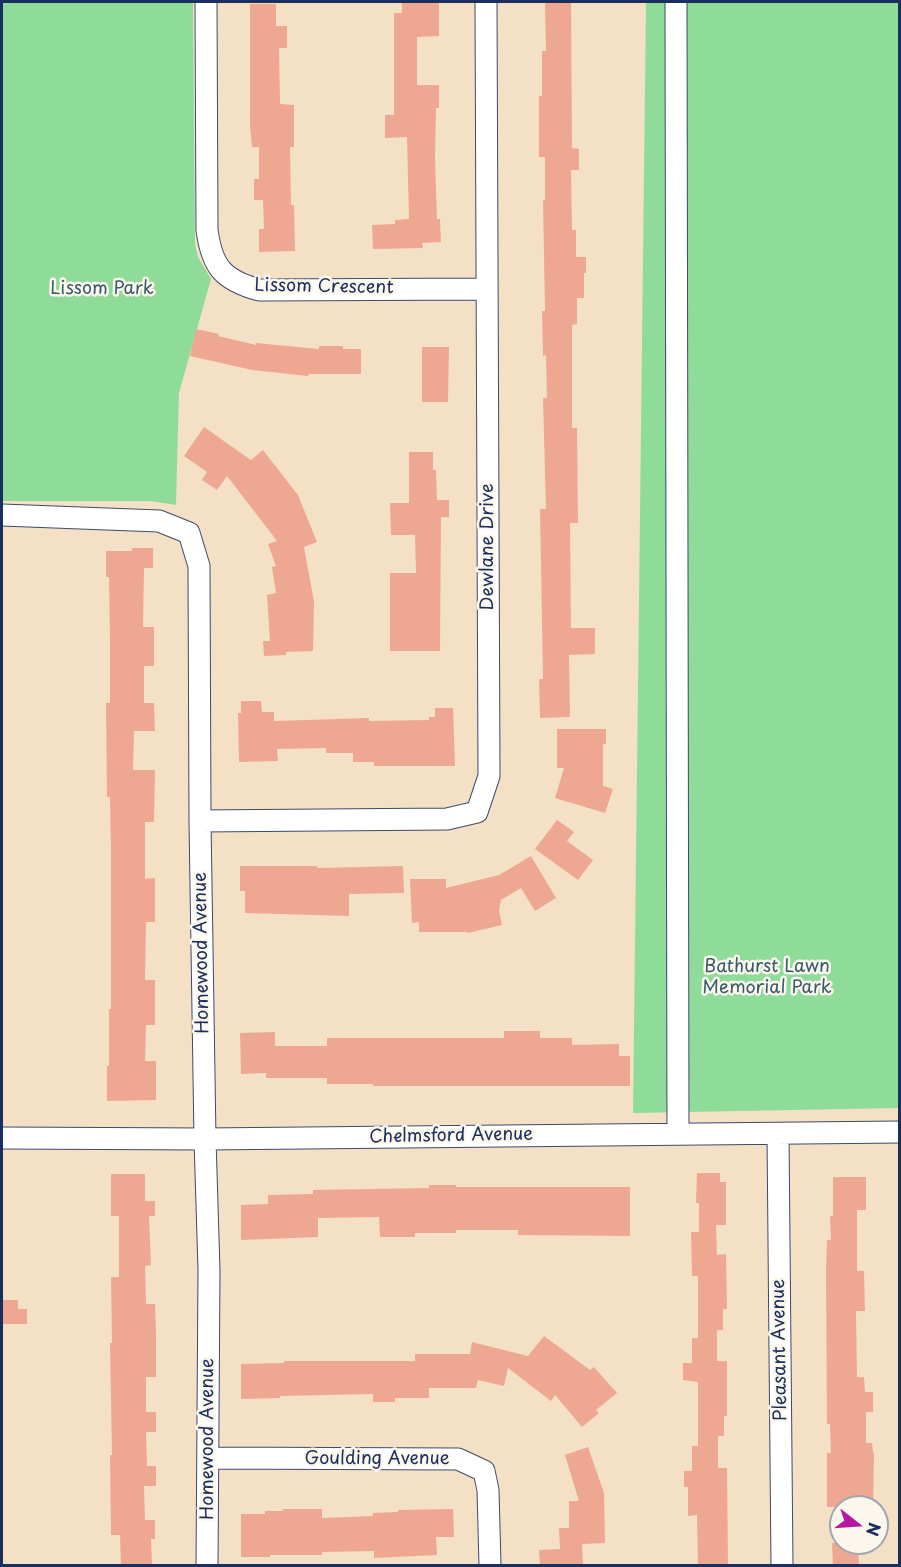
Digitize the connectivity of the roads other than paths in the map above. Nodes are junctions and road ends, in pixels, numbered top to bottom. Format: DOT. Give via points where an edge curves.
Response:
graph roads {
  1 [pos="206,2"];
  2 [pos="486,2"];
  3 [pos="676,2"];
  4 [pos="488,289"];
  5 [pos="2,515"];
  6 [pos="200,821"];
  7 [pos="900,1132"];
  8 [pos="678,1134"];
  9 [pos="778,1134"];
  10 [pos="2,1138"];
  11 [pos="205,1139"];
  12 [pos="209,1458"];
  13 [pos="207,1566"];
  14 [pos="490,1566"];
  15 [pos="782,1566"];
  1 -- 4 [label="street, Lissom Crescent" via="207,230 210,251 226,275 259,290"];
  2 -- 4 [label="street, Dewlane Drive"];
  3 -- 8 [label="street"];
  4 -- 6 [label="street, Dewlane Drive" via="489,776 477,812 447,819"];
  5 -- 6 [label="street, Homewood Avenue" via="159,520 189,533 200,566"];
  6 -- 11 [label="street, Homewood Avenue"];
  7 -- 9 [label="street, Chelmsford Avenue"];
  8 -- 9 [label="street, Chelmsford Avenue"];
  8 -- 11 [label="street, Chelmsford Avenue"];
  9 -- 15 [label="street, Pleasant Avenue"];
  10 -- 11 [label="street, Chelmsford Avenue"];
  11 -- 12 [label="street, Homewood Avenue"];
  12 -- 13 [label="street, Homewood Avenue"];
  12 -- 14 [label="street, Goulding Avenue" via="458,1459 484,1471"];
}
